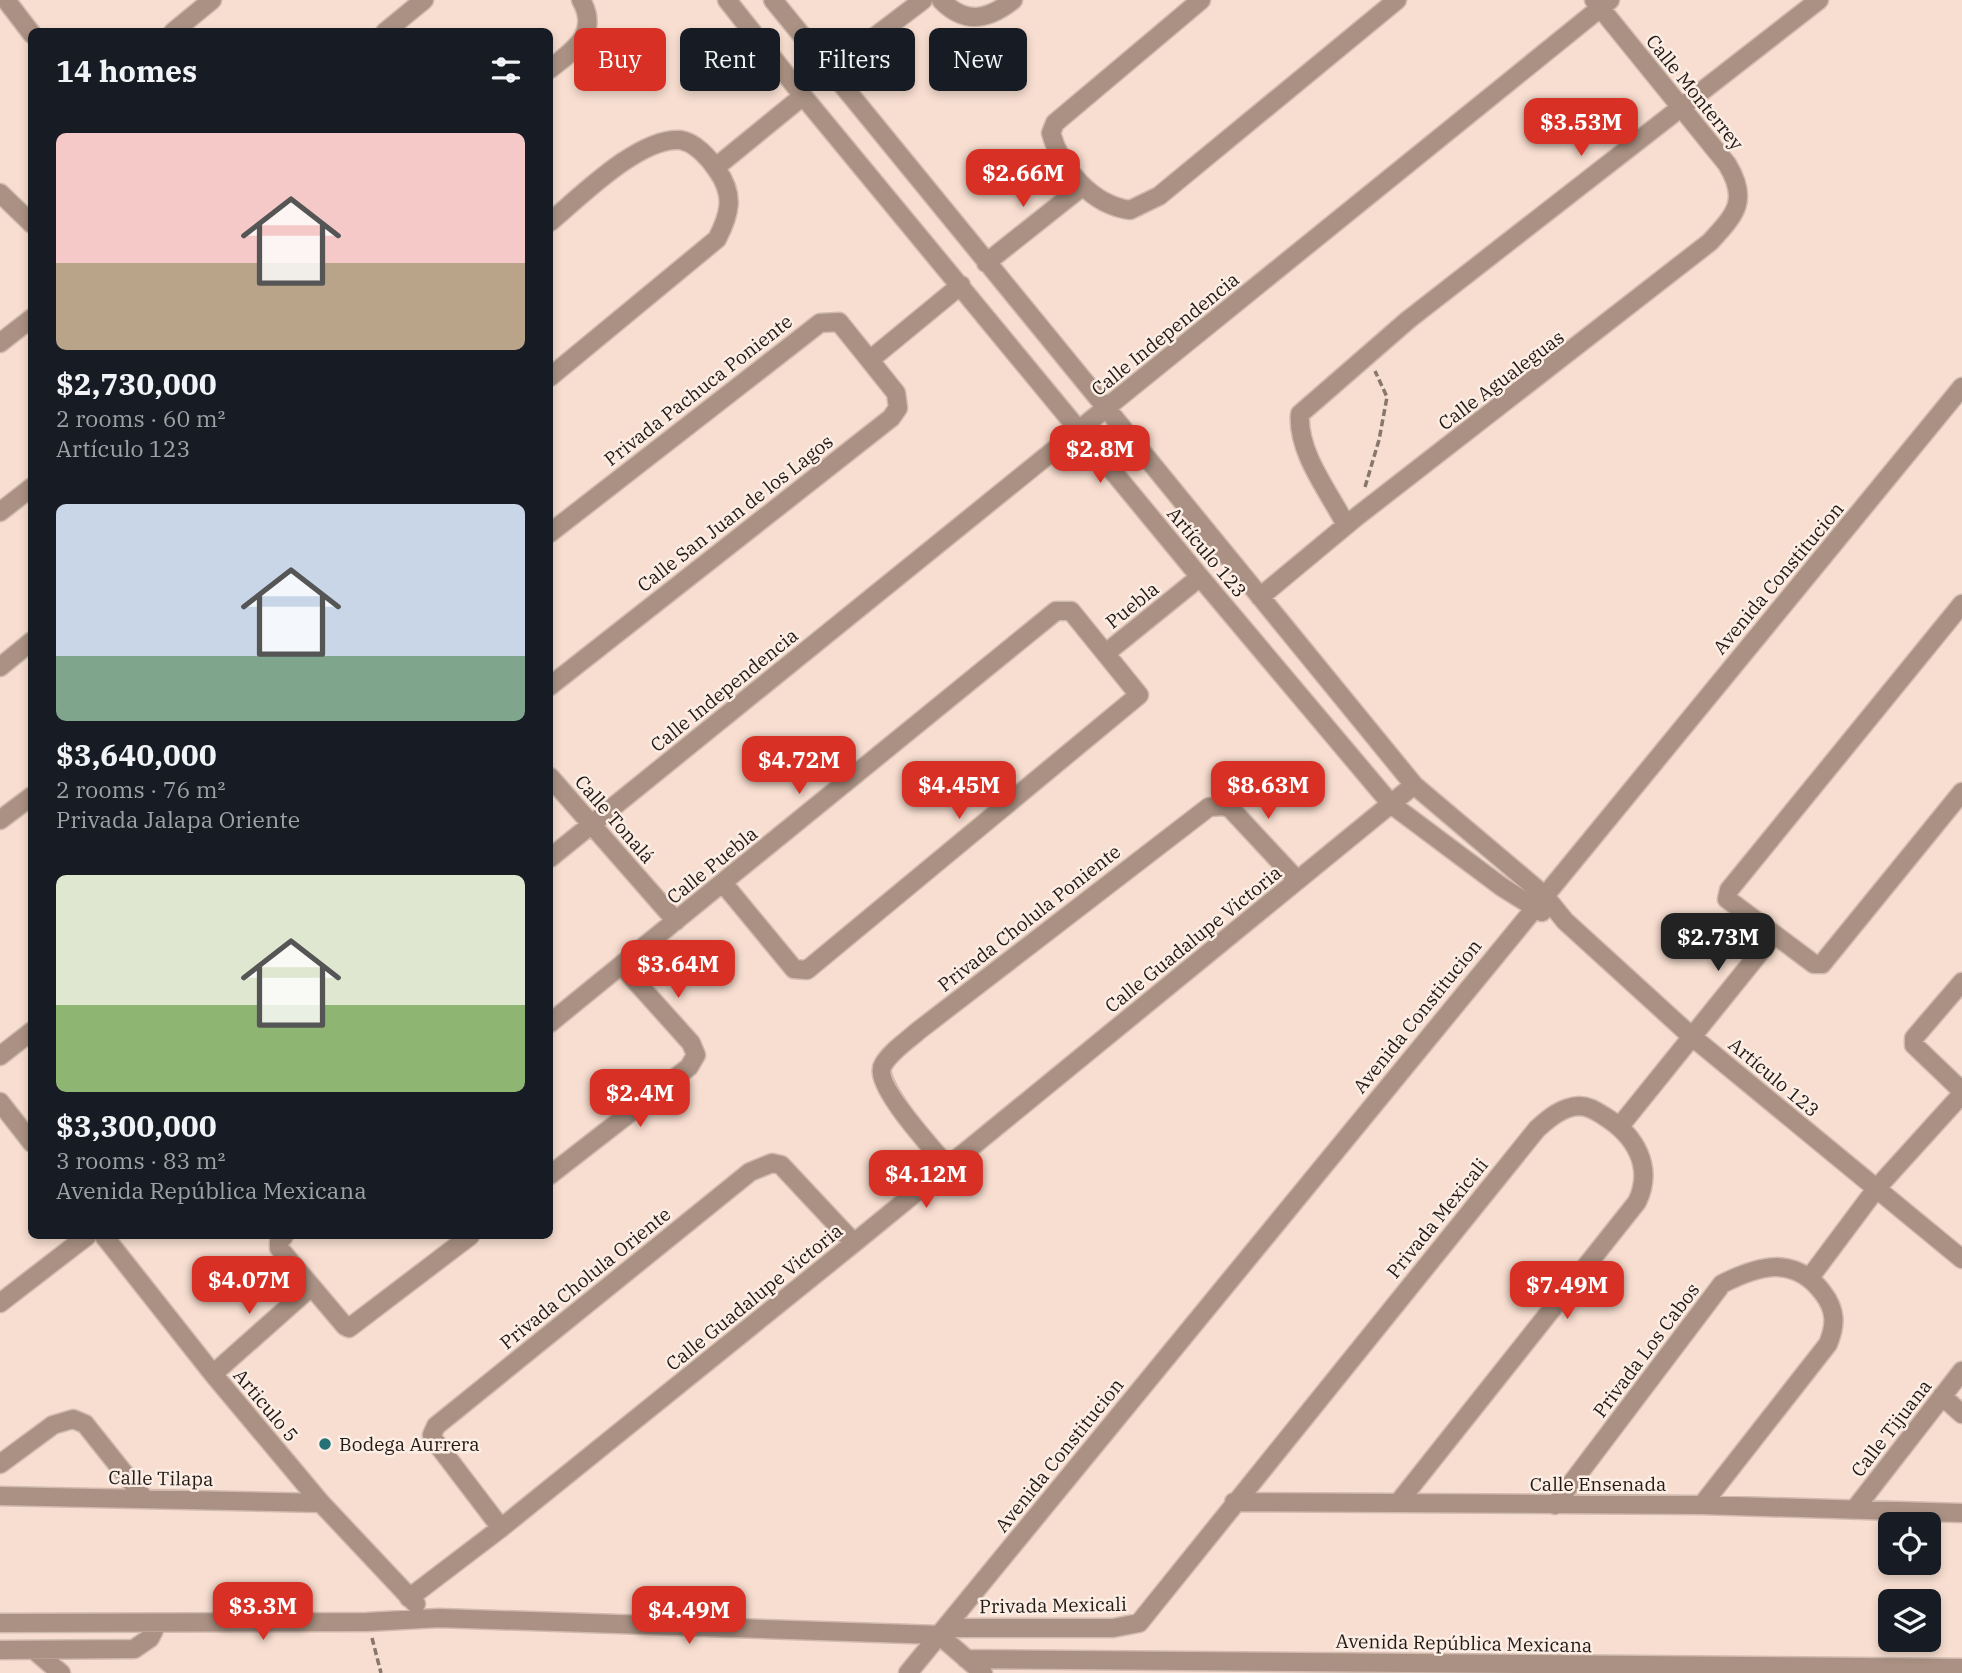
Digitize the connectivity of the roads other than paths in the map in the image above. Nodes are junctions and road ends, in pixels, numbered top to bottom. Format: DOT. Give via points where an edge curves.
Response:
graph roads {
  1 [pos="212,0"];
  2 [pos="424,0"];
  3 [pos="581,0"];
  4 [pos="727,0"];
  5 [pos="773,0"];
  6 [pos="923,0"];
  7 [pos="941,0"];
  8 [pos="1013,0"];
  9 [pos="1201,0"];
  10 [pos="1397,0"];
  11 [pos="1819,0"];
  12 [pos="10,2"];
  13 [pos="1602,3"];
  14 [pos="28,28"];
  15 [pos="178,28"];
  16 [pos="391,28"];
  17 [pos="796,28"];
  18 [pos="886,28"];
  19 [pos="553,66"];
  20 [pos="848,91"];
  21 [pos="803,96"];
  22 [pos="1680,108"];
  23 [pos="716,167"];
  24 [pos="1735,178"];
  25 [pos="1083,186"];
  26 [pos="0,193"];
  27 [pos="28,220"];
  28 [pos="553,220"];
  29 [pos="986,263"];
  30 [pos="961,285"];
  31 [pos="28,321"];
  32 [pos="0,343"];
  33 [pos="871,359"];
  34 [pos="553,375"];
  35 [pos="1962,387"];
  36 [pos="1105,410"];
  37 [pos="1079,430"];
  38 [pos="28,490"];
  39 [pos="0,512"];
  40 [pos="1351,522"];
  41 [pos="553,531"];
  42 [pos="1200,577"];
  43 [pos="1260,597"];
  44 [pos="1962,604"];
  45 [pos="1064,609"];
  46 [pos="28,644"];
  47 [pos="1106,653"];
  48 [pos="0,667"];
  49 [pos="553,683"];
  50 [pos="553,780"];
  51 [pos="1414,785"];
  52 [pos="1962,792"];
  53 [pos="28,799"];
  54 [pos="1391,804"];
  55 [pos="0,820"];
  56 [pos="591,824"];
  57 [pos="553,856"];
  58 [pos="1297,880"];
  59 [pos="723,883"];
  60 [pos="1538,901"];
  61 [pos="676,921"];
  62 [pos="1774,935"];
  63 [pos="621,965"];
  64 [pos="1962,982"];
  65 [pos="553,1021"];
  66 [pos="28,1034"];
  67 [pos="1690,1035"];
  68 [pos="0,1056"];
  69 [pos="1962,1093"];
  70 [pos="0,1102"];
  71 [pos="1620,1126"];
  72 [pos="28,1138"];
  73 [pos="948,1167"];
  74 [pos="553,1173"];
  75 [pos="1876,1189"];
  76 [pos="83,1239"];
  77 [pos="106,1239"];
  78 [pos="281,1239"];
  79 [pos="467,1239"];
  80 [pos="854,1243"];
  81 [pos="1962,1259"];
  82 [pos="1811,1276"];
  83 [pos="311,1287"];
  84 [pos="0,1303"];
  85 [pos="1962,1371"];
  86 [pos="213,1374"];
  87 [pos="1942,1396"];
  88 [pos="1962,1414"];
  89 [pos="0,1464"];
  90 [pos="0,1496"];
  91 [pos="144,1498"];
  92 [pos="1234,1502"];
  93 [pos="321,1503"];
  94 [pos="1398,1503"];
  95 [pos="1555,1505"];
  96 [pos="1702,1505"];
  97 [pos="1854,1510"];
  98 [pos="1962,1513"];
  99 [pos="501,1528"];
  100 [pos="409,1598"];
  101 [pos="439,1618"];
  102 [pos="0,1623"];
  103 [pos="157,1623"];
  104 [pos="942,1632"];
  105 [pos="0,1650"];
  106 [pos="35,1651"];
  107 [pos="966,1658"];
  108 [pos="1962,1668"];
  109 [pos="1604,1669"];
  110 [pos="61,1673"];
  111 [pos="908,1673"];
  112 [pos="983,1673"];
  1 -- 15 [label="street"];
  2 -- 16 [label="street"];
  3 -- 19 [label="street" via="589,27 583,39"];
  4 -- 21 [label="street, Artículo 123"];
  5 -- 17 [label="street, Artículo 123"];
  6 -- 18 [label="street"];
  7 -- 8 [label="street" via="965,17 978,19"];
  9 -- 25 [label="street" via="1055,123 1051,133 1055,145"];
  10 -- 25 [label="street" via="1144,205 1130,211 1119,209"];
  11 -- 22 [label="street"];
  12 -- 14 [label="street"];
  13 -- 22 [label="street, Calle Monterrey"];
  13 -- 36 [label="street, Calle Independencia"];
  20 -- 29 [label="street, Artículo 123"];
  21 -- 23 [label="street"];
  21 -- 30 [label="street, Artículo 123"];
  22 -- 24 [label="street, Calle Monterrey"];
  22 -- 40 [label="street" via="1371,351 1300,414 1303,443"];
  23 -- 28 [label="street" via="682,140 664,141 628,160"];
  23 -- 34 [label="street" via="731,200 717,239"];
  24 -- 40 [label="street, Calle Agualeguas" via="1740,195 1736,211 1710,242"];
  25 -- 29 [label="street"];
  26 -- 27 [label="street"];
  29 -- 36 [label="street, Artículo 123"];
  30 -- 33 [label="street"];
  30 -- 37 [label="street, Artículo 123"];
  31 -- 32 [label="street"];
  33 -- 41 [label="street, Privada Pachuca Poniente" via="839,322 812,327"];
  33 -- 49 [label="street, Calle San Juan de los Lagos" via="899,400 891,418"];
  35 -- 60 [label="street, Avenida Constitucion"];
  36 -- 37 [label="street, Calle Independencia"];
  36 -- 43 [label="street, Artículo 123"];
  37 -- 42 [label="street, Artículo 123"];
  37 -- 56 [label="street, Calle Independencia"];
  38 -- 39 [label="street"];
  40 -- 43 [label="street, Calle Agualeguas"];
  42 -- 47 [label="street, Puebla"];
  42 -- 54 [label="street, Artículo 123"];
  43 -- 51 [label="street, Artículo 123"];
  44 -- 62 [label="street" via="1729,890 1729,901"];
  45 -- 47 [label="street, Puebla" via="1071,611"];
  45 -- 59 [label="street, Calle Puebla"];
  46 -- 48 [label="street"];
  47 -- 59 [label="street" via="1136,688 1138,699 807,970 794,969"];
  50 -- 56 [label="street, Calle Tonalá"];
  51 -- 54 [label="street, Calle Guadalupe Victoria"];
  51 -- 60 [label="street, Artículo 123"];
  52 -- 62 [label="street" via="1822,964 1814,964"];
  53 -- 55 [label="street"];
  54 -- 58 [label="street, Calle Guadalupe Victoria"];
  54 -- 60 [label="street, Artículo 123"];
  56 -- 57 [label="street, Calle Independencia"];
  56 -- 61 [label="street, Calle Tonalá"];
  58 -- 73 [label="street, Calle Guadalupe Victoria"];
  58 -- 73 [label="street, Privada Cholula Poniente" via="1231,810 1209,807 918,1031 884,1063 881,1076 887,1091"];
  59 -- 61 [label="street, Calle Puebla"];
  60 -- 67 [label="street, Artículo 123"];
  60 -- 104 [label="street, Avenida Constitucion"];
  61 -- 63 [label="street, Calle Puebla"];
  62 -- 67 [label="street"];
  63 -- 65 [label="street, Calle Puebla"];
  63 -- 74 [label="street" via="691,1043 696,1055 689,1067"];
  64 -- 69 [label="street" via="1914,1038 1914,1045"];
  66 -- 68 [label="street"];
  67 -- 71 [label="street"];
  67 -- 75 [label="street, Artículo 123"];
  69 -- 75 [label="street"];
  70 -- 72 [label="street"];
  71 -- 92 [label="street, Privada Mexicali" via="1581,1106 1551,1116 1537,1129"];
  71 -- 94 [label="street, Privada Mexicali" via="1638,1149 1644,1167 1643,1190 1637,1202"];
  73 -- 80 [label="street, Calle Guadalupe Victoria"];
  75 -- 81 [label="street, Artículo 123"];
  75 -- 82 [label="street"];
  76 -- 84 [label="street"];
  77 -- 86 [label="street, Articulo 5"];
  78 -- 83 [label="street" via="279,1248"];
  79 -- 83 [label="street" via="352,1327 345,1326"];
  80 -- 99 [label="street, Calle Guadalupe Victoria"];
  80 -- 99 [label="street, Privada Cholula Oriente" via="780,1165 760,1166 728,1189 436,1426 435,1440"];
  82 -- 95 [label="street, Privada Los Cabos" via="1767,1267 1722,1284"];
  82 -- 96 [label="street" via="1833,1312 1828,1344"];
  83 -- 86 [label="street"];
  85 -- 87 [label="street, Calle Tijuana"];
  86 -- 93 [label="street, Articulo 5"];
  87 -- 88 [label="street"];
  87 -- 97 [label="street, Calle Tijuana"];
  89 -- 91 [label="street" via="53,1425 73,1419 85,1424"];
  90 -- 91 [label="street, Calle Tilapa"];
  91 -- 93 [label="street, Calle Tilapa"];
  92 -- 94 [label="street, Calle Ensenada"];
  92 -- 104 [label="street, Privada Mexicali" via="1139,1623 1113,1628"];
  93 -- 100 [label="street, Articulo 5"];
  94 -- 95 [label="street, Calle Ensenada"];
  95 -- 96 [label="street, Calle Ensenada"];
  96 -- 97 [label="street, Calle Ensenada"];
  97 -- 98 [label="street, Calle Ensenada"];
  99 -- 100 [label="street, Calle Guadalupe Victoria"];
  100 -- 101 [label="street, Articulo 5"];
  101 -- 103 [label="street"];
  101 -- 104 [label="street"];
  102 -- 103 [label="street"];
  103 -- 106 [label="street" via="150,1638 134,1649"];
  104 -- 107 [label="street"];
  104 -- 111 [label="street, Avenida Constitucion"];
  105 -- 106 [label="street"];
  106 -- 110 [label="street"];
  107 -- 109 [label="street, Avenida República Mexicana"];
  107 -- 112 [label="street"];
  108 -- 109 [label="street, Avenida República Mexicana"];
}
